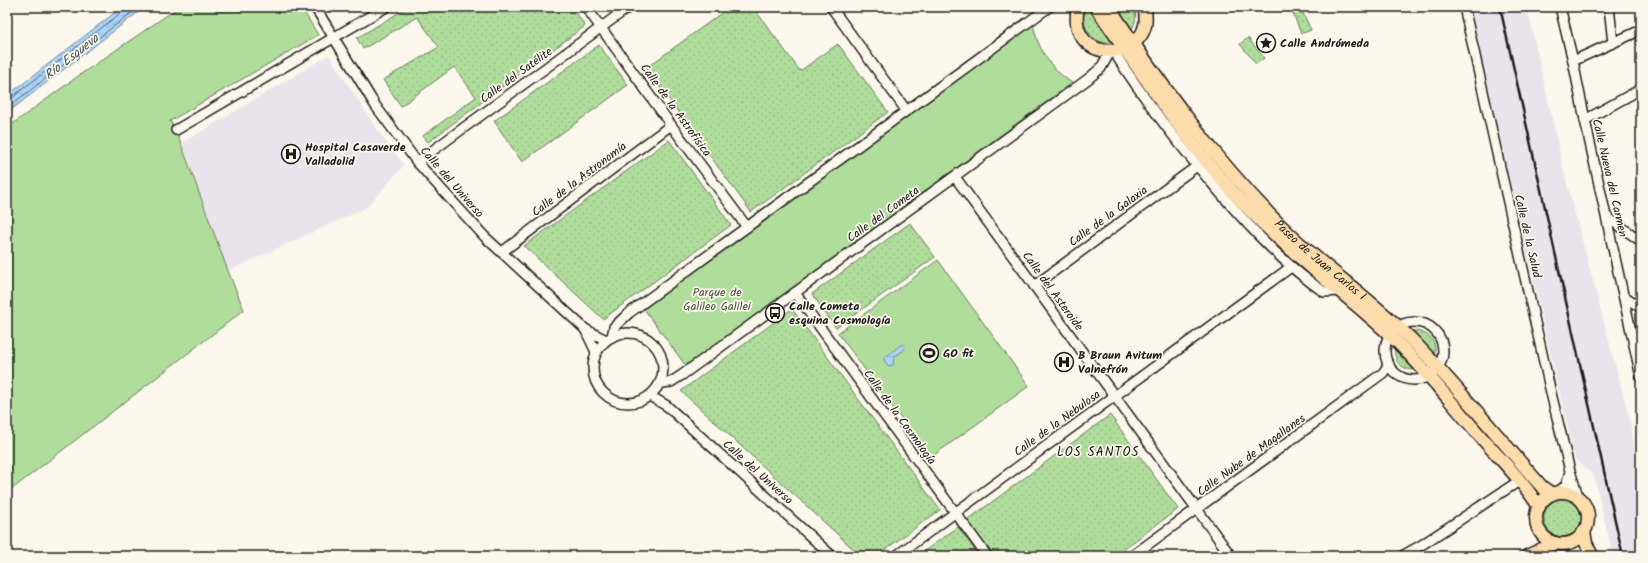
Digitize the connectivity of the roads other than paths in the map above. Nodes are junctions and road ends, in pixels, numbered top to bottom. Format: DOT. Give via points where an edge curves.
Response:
graph roads {
  1 [pos="315,7"];
  2 [pos="386,7"];
  3 [pos="586,7"];
  4 [pos="629,7"];
  5 [pos="1049,7"];
  6 [pos="1078,7"];
  7 [pos="1096,7"];
  8 [pos="1109,7"];
  9 [pos="1144,7"];
  10 [pos="1464,7"];
  11 [pos="1560,7"];
  12 [pos="1609,7"];
  13 [pos="835,8"];
  14 [pos="601,28"];
  15 [pos="1641,30"];
  16 [pos="333,38"];
  17 [pos="1613,43"];
  18 [pos="1120,49"];
  19 [pos="1574,61"];
  20 [pos="1641,89"];
  21 [pos="906,110"];
  22 [pos="1585,120"];
  23 [pos="671,125"];
  24 [pos="176,130"];
  25 [pos="417,162"];
  26 [pos="1197,166"];
  27 [pos="955,177"];
  28 [pos="1607,217"];
  29 [pos="747,226"];
  30 [pos="1641,241"];
  31 [pos="502,252"];
  32 [pos="1291,267"];
  33 [pos="1034,286"];
  34 [pos="1339,291"];
  35 [pos="795,293"];
  36 [pos="1624,296"];
  37 [pos="1641,308"];
  38 [pos="585,329"];
  39 [pos="1394,331"];
  40 [pos="609,338"];
  41 [pos="596,352"];
  42 [pos="1389,364"];
  43 [pos="1432,372"];
  44 [pos="1384,373"];
  45 [pos="1396,373"];
  46 [pos="1641,377"];
  47 [pos="659,385"];
  48 [pos="650,396"];
  49 [pos="1114,396"];
  50 [pos="668,406"];
  51 [pos="1570,471"];
  52 [pos="1519,481"];
  53 [pos="1554,494"];
  54 [pos="1579,499"];
  55 [pos="1539,506"];
  56 [pos="1197,509"];
  57 [pos="955,513"];
  58 [pos="1539,528"];
  59 [pos="1584,531"];
  60 [pos="1555,543"];
  61 [pos="1568,543"];
  62 [pos="1529,555"];
  63 [pos="832,556"];
  64 [pos="896,556"];
  65 [pos="987,556"];
  66 [pos="1132,556"];
  67 [pos="1231,556"];
  68 [pos="1402,556"];
  69 [pos="1590,556"];
  1 -- 16 [label="street, Calle del Universo"];
  2 -- 16 [label="street"];
  3 -- 14 [label="street, Calle de la Astrofísica"];
  4 -- 14 [label="street, Calle del Satélite"];
  5 -- 21 [label="street"];
  6 -- 18 [label="main road" via="1076,18 1079,33 1088,44 1100,51"];
  7 -- 18 [label="main road, Paseo de Juan Carlos I"];
  8 -- 18 [label="main road, Paseo de Juan Carlos I"];
  9 -- 18 [label="main road" via="1143,28"];
  10 -- 51 [label="street, Calle de la Salud"];
  11 -- 19 [label="street, Calle Nueva del Carmen"];
  12 -- 17 [label="street"];
  13 -- 21 [label="street"];
  14 -- 23 [label="street, Calle de la Astrofísica"];
  14 -- 25 [label="street, Calle del Satélite"];
  15 -- 17 [label="street"];
  16 -- 24 [label="street"];
  16 -- 25 [label="street, Calle del Universo" via="375,105"];
  17 -- 19 [label="street"];
  18 -- 26 [label="street, Paseo de Juan Carlos I" via="1158,115"];
  18 -- 27 [label="street, Calle del Cometa" via="1101,68"];
  18 -- 34 [label="main road, Paseo de Juan Carlos I" via="1205,159 1242,202 1291,250"];
  18 -- 39 [label="main road, Paseo de Juan Carlos I" via="1195,127 1249,192 1299,243"];
  19 -- 22 [label="street, Calle Nueva del Carmen"];
  20 -- 22 [label="street"];
  21 -- 29 [label="street"];
  22 -- 28 [label="street, Calle Nueva del Carmen"];
  23 -- 29 [label="street, Calle de la Astrofísica"];
  23 -- 31 [label="street, Calle de la Astronomía"];
  25 -- 31 [label="street, Calle del Universo" via="464,215"];
  26 -- 32 [label="street, Paseo de Juan Carlos I"];
  26 -- 33 [label="street, Calle de la Galaxia"];
  27 -- 33 [label="street, Calle del Asteroide"];
  27 -- 35 [label="street, Calle del Cometa"];
  28 -- 30 [label="street"];
  28 -- 36 [label="street, Calle Nueva del Carmen"];
  29 -- 40 [label="street" via="621,320"];
  31 -- 38 [label="street, Calle del Universo"];
  32 -- 34 [label="street, Paseo de Juan Carlos I" via="1324,292"];
  32 -- 49 [label="street, Calle de la Nebulosa"];
  33 -- 49 [label="street, Calle del Asteroide"];
  34 -- 39 [label="main road, Paseo de Juan Carlos I"];
  35 -- 47 [label="street, Calle del Cometa" via="676,379"];
  35 -- 57 [label="street, Calle de la Cosmología"];
  36 -- 37 [label="street"];
  36 -- 46 [label="street, Calle Nueva del Carmen"];
  38 -- 40 [label="street, Calle del Universo"];
  38 -- 41 [label="street, Calle del Universo"];
  39 -- 42 [label="street" via="1385,349"];
  39 -- 43 [label="main road, Paseo de Juan Carlos I"];
  39 -- 43 [label="street" via="1406,323 1414,322 1431,327 1439,335 1443,347 1442,356"];
  40 -- 41 [label="street"];
  40 -- 47 [label="street" via="621,334 639,334 654,344 663,361"];
  41 -- 48 [label="street" via="594,380 604,395 621,403 631,404"];
  42 -- 44 [label="street, Calle Nube de Magallanes"];
  42 -- 45 [label="street"];
  43 -- 45 [label="street" via="1414,380"];
  43 -- 52 [label="main road, Paseo de Juan Carlos I"];
  43 -- 53 [label="main road, Paseo de Juan Carlos I" via="1542,488"];
  44 -- 45 [label="street"];
  44 -- 56 [label="street, Calle Nube de Magallanes"];
  47 -- 48 [label="street"];
  47 -- 50 [label="street, Calle del Universo"];
  48 -- 50 [label="street, Calle del Universo"];
  49 -- 56 [label="street, Calle del Asteroide"];
  49 -- 57 [label="street, Calle de la Nebulosa"];
  50 -- 63 [label="street, Calle del Universo"];
  51 -- 53 [label="street" via="1566,485"];
  51 -- 54 [label="street, Calle de la Salud"];
  52 -- 55 [label="main road, Paseo de Juan Carlos I"];
  52 -- 68 [label="street"];
  53 -- 54 [label="main road" via="1566,492"];
  53 -- 55 [label="main road"];
  54 -- 59 [label="main road" via="1588,517"];
  55 -- 58 [label="main road" via="1536,517"];
  56 -- 66 [label="street, Calle Nube de Magallanes"];
  56 -- 67 [label="street, Calle del Asteroide"];
  57 -- 64 [label="street, Calle de la Nebulosa"];
  57 -- 65 [label="street, Calle de la Cosmología"];
  58 -- 60 [label="main road" via="1547,539"];
  58 -- 62 [label="main road"];
  59 -- 61 [label="main road" via="1579,538"];
  59 -- 69 [label="main road"];
  60 -- 61 [label="main road"];
  60 -- 62 [label="main road"];
  61 -- 69 [label="main road"];
}
